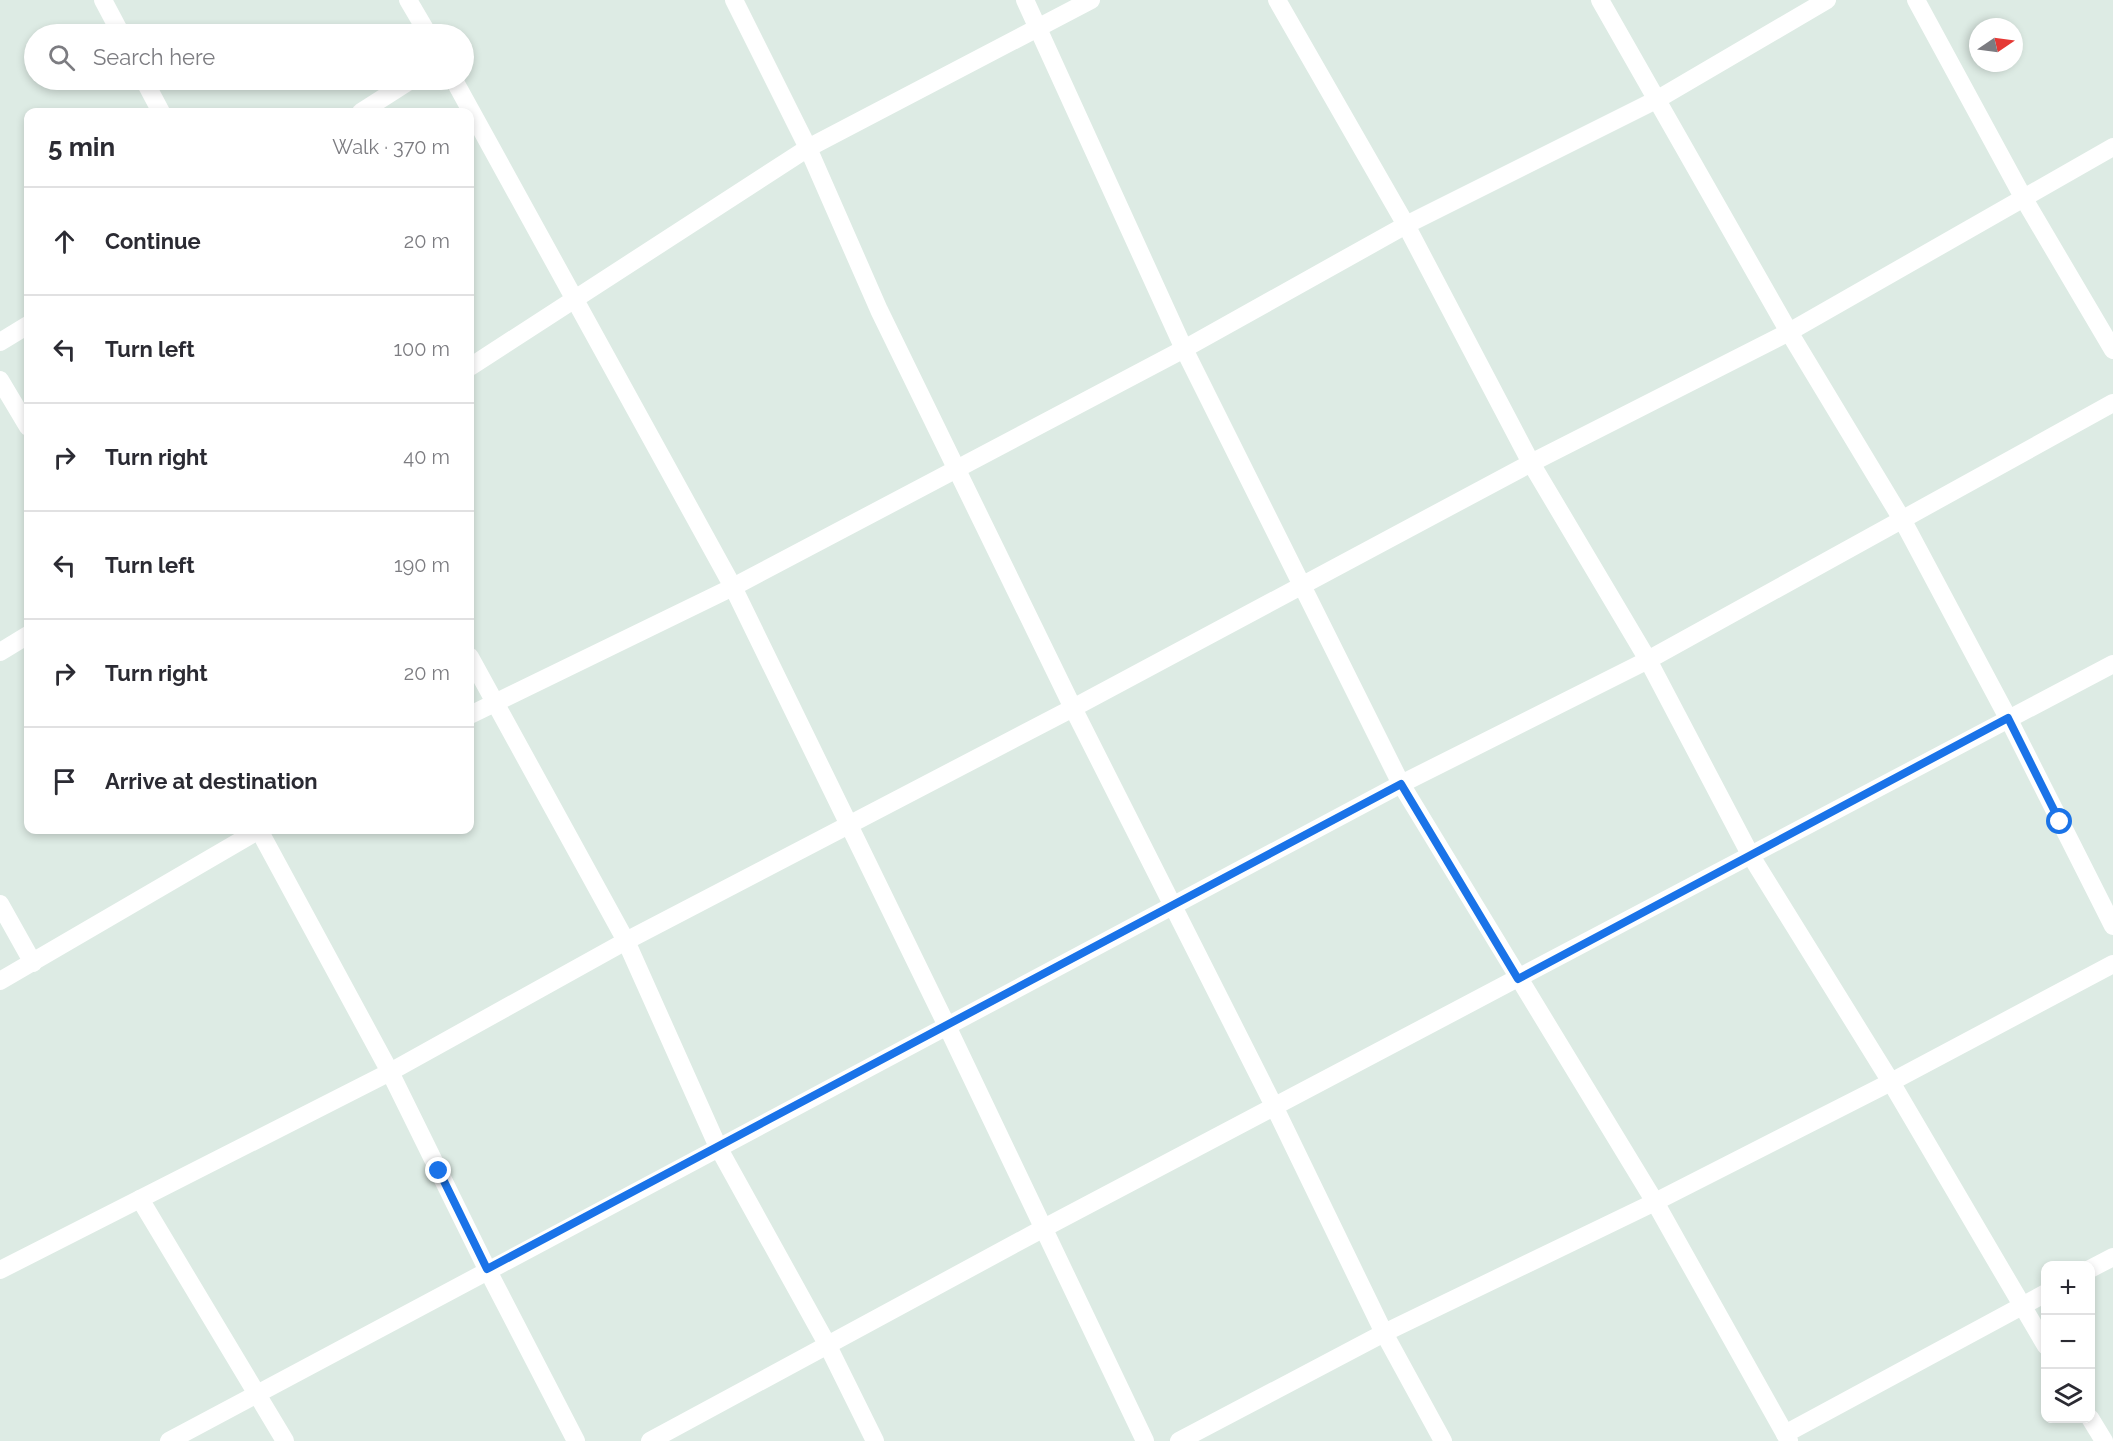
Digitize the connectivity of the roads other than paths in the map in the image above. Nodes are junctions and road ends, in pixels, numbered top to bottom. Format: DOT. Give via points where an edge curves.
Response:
graph roads {
  1 [pos="103,0"];
  2 [pos="408,0"];
  3 [pos="734,0"];
  4 [pos="1025,0"];
  5 [pos="1091,0"];
  6 [pos="1277,0"];
  7 [pos="1600,0"];
  8 [pos="1827,0"];
  9 [pos="1916,0"];
  10 [pos="116,24"];
  11 [pos="422,24"];
  12 [pos="1039,29"];
  13 [pos="149,90"];
  14 [pos="395,90"];
  15 [pos="460,90"];
  16 [pos="1658,99"];
  17 [pos="159,108"];
  18 [pos="367,108"];
  19 [pos="470,108"];
  20 [pos="474,116"];
  21 [pos="2113,147"];
  22 [pos="808,148"];
  23 [pos="2024,199"];
  24 [pos="1406,225"];
  25 [pos="575,298"];
  26 [pos="24,327"];
  27 [pos="1789,332"];
  28 [pos="0,342"];
  29 [pos="1184,349"];
  30 [pos="2113,350"];
  31 [pos="474,365"];
  32 [pos="0,380"];
  33 [pos="2113,403"];
  34 [pos="24,420"];
  35 [pos="1531,463"];
  36 [pos="957,468"];
  37 [pos="1903,521"];
  38 [pos="1300,586"];
  39 [pos="733,587"];
  40 [pos="24,637"];
  41 [pos="0,651"];
  42 [pos="1648,660"];
  43 [pos="474,664"];
  44 [pos="2113,664"];
  45 [pos="494,702"];
  46 [pos="1073,708"];
  47 [pos="474,713"];
  48 [pos="2008,718"];
  49 [pos="1401,784"];
  50 [pos="848,826"];
  51 [pos="252,834"];
  52 [pos="261,834"];
  53 [pos="1751,856"];
  54 [pos="0,904"];
  55 [pos="1172,906"];
  56 [pos="2113,926"];
  57 [pos="626,941"];
  58 [pos="33,963"];
  59 [pos="2113,964"];
  60 [pos="1518,979"];
  61 [pos="0,981"];
  62 [pos="947,1026"];
  63 [pos="390,1072"];
  64 [pos="1891,1082"];
  65 [pos="1275,1108"];
  66 [pos="718,1147"];
  67 [pos="140,1199"];
  68 [pos="1655,1202"];
  69 [pos="1044,1228"];
  70 [pos="2113,1257"];
  71 [pos="2095,1267"];
  72 [pos="487,1269"];
  73 [pos="0,1270"];
  74 [pos="2041,1296"];
  75 [pos="2020,1306"];
  76 [pos="1384,1334"];
  77 [pos="2041,1339"];
  78 [pos="827,1344"];
  79 [pos="258,1393"];
  80 [pos="2093,1423"];
  81 [pos="1787,1438"];
  82 [pos="169,1441"];
  83 [pos="285,1441"];
  84 [pos="576,1441"];
  85 [pos="650,1441"];
  86 [pos="875,1441"];
  87 [pos="1145,1441"];
  88 [pos="1179,1441"];
  89 [pos="1443,1441"];
  90 [pos="2104,1441"];
  1 -- 10 [label="street"];
  2 -- 11 [label="street"];
  3 -- 22 [label="street"];
  4 -- 12 [label="street"];
  5 -- 12 [label="street"];
  6 -- 24 [label="street"];
  7 -- 16 [label="street"];
  8 -- 16 [label="street"];
  9 -- 23 [label="street"];
  12 -- 22 [label="street"];
  12 -- 29 [label="street"];
  13 -- 17 [label="street"];
  14 -- 18 [label="street"];
  15 -- 19 [label="street"];
  16 -- 24 [label="street"];
  16 -- 27 [label="street"];
  20 -- 25 [label="street"];
  21 -- 23 [label="street"];
  22 -- 25 [label="street"];
  22 -- 36 [label="street" via="879,310"];
  23 -- 27 [label="street"];
  23 -- 30 [label="street"];
  24 -- 29 [label="street"];
  24 -- 35 [label="street"];
  25 -- 31 [label="street"];
  25 -- 39 [label="street"];
  26 -- 28 [label="street"];
  27 -- 35 [label="street"];
  27 -- 37 [label="street"];
  29 -- 36 [label="street"];
  29 -- 38 [label="street"];
  32 -- 34 [label="street"];
  33 -- 37 [label="street"];
  35 -- 38 [label="street"];
  35 -- 42 [label="street"];
  36 -- 39 [label="street"];
  36 -- 46 [label="street"];
  37 -- 42 [label="street"];
  37 -- 48 [label="street"];
  38 -- 46 [label="street"];
  38 -- 49 [label="street"];
  39 -- 45 [label="street"];
  39 -- 50 [label="street"];
  40 -- 41 [label="street"];
  42 -- 49 [label="street"];
  42 -- 53 [label="street"];
  43 -- 45 [label="street"];
  44 -- 48 [label="street"];
  45 -- 47 [label="street"];
  45 -- 57 [label="street"];
  46 -- 50 [label="street"];
  46 -- 55 [label="street"];
  48 -- 53 [label="street"];
  48 -- 56 [label="street"];
  49 -- 55 [label="street"];
  49 -- 60 [label="street"];
  50 -- 57 [label="street"];
  50 -- 62 [label="street"];
  51 -- 58 [label="street"];
  52 -- 63 [label="street"];
  53 -- 60 [label="street"];
  53 -- 64 [label="street"];
  54 -- 58 [label="street"];
  55 -- 62 [label="street"];
  55 -- 65 [label="street"];
  57 -- 63 [label="street"];
  57 -- 66 [label="street"];
  58 -- 61 [label="street"];
  59 -- 64 [label="street"];
  60 -- 65 [label="street"];
  60 -- 68 [label="street"];
  62 -- 66 [label="street"];
  62 -- 69 [label="street"];
  63 -- 67 [label="street"];
  63 -- 72 [label="street"];
  64 -- 68 [label="street"];
  64 -- 75 [label="street"];
  65 -- 69 [label="street"];
  65 -- 76 [label="street"];
  66 -- 72 [label="street"];
  66 -- 78 [label="street"];
  67 -- 73 [label="street"];
  67 -- 79 [label="street"];
  68 -- 76 [label="street"];
  68 -- 81 [label="street"];
  69 -- 78 [label="street"];
  69 -- 87 [label="street"];
  70 -- 71 [label="street"];
  72 -- 79 [label="street"];
  72 -- 84 [label="street"];
  74 -- 75 [label="street"];
  75 -- 77 [label="street"];
  75 -- 81 [label="street"];
  76 -- 88 [label="street"];
  76 -- 89 [label="street"];
  78 -- 85 [label="street"];
  78 -- 86 [label="street"];
  79 -- 82 [label="street"];
  79 -- 83 [label="street"];
  80 -- 90 [label="street"];
}
